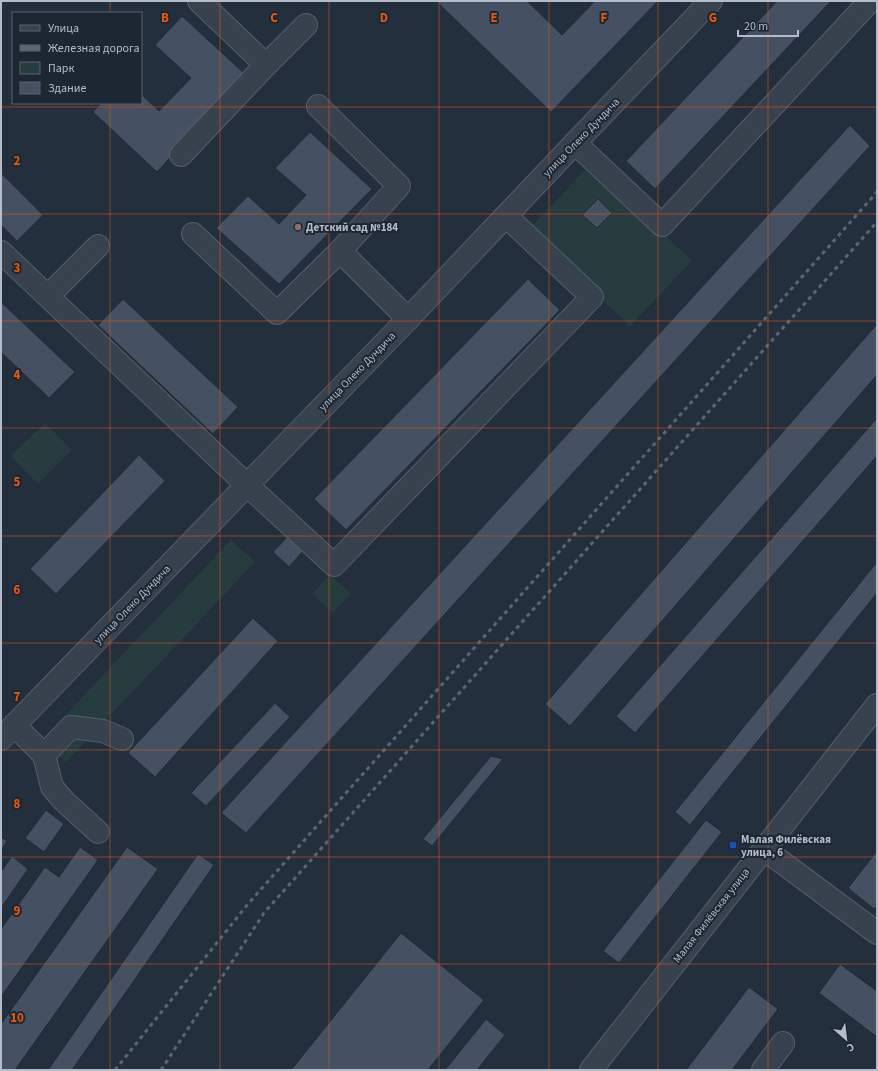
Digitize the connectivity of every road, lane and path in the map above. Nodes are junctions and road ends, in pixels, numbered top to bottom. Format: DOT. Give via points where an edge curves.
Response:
graph roads {
  1 [pos="199,1"];
  2 [pos="711,1"];
  3 [pos="870,1"];
  4 [pos="306,25"];
  5 [pos="266,65"];
  6 [pos="318,106"];
  7 [pos="575,143"];
  8 [pos="181,155"];
  9 [pos="506,216"];
  10 [pos="193,234"];
  11 [pos="98,246"];
  12 [pos="340,251"];
  13 [pos="1,252"];
  14 [pos="48,296"];
  15 [pos="408,319"];
  16 [pos="247,485"];
  17 [pos="877,705"];
  18 [pos="8,732"];
  19 [pos="122,739"];
  20 [pos="44,755"];
  21 [pos="98,832"];
  22 [pos="764,849"];
  23 [pos="877,932"];
  24 [pos="783,1043"];
  25 [pos="591,1070"];
  26 [pos="763,1070"];
  1 -- 5 [label="street"];
  2 -- 7 [label="street, улица Олеко Дундича"];
  3 -- 7 [label="street" via="662,225"];
  4 -- 5 [label="street"];
  5 -- 8 [label="street"];
  6 -- 12 [label="street" via="399,186"];
  7 -- 9 [label="street, улица Олеко Дундича"];
  9 -- 15 [label="street, улица Олеко Дундича"];
  9 -- 16 [label="street" via="592,297 334,565"];
  10 -- 12 [label="street" via="277,313"];
  11 -- 14 [label="street"];
  12 -- 15 [label="street"];
  13 -- 14 [label="street"];
  14 -- 16 [label="street"];
  15 -- 16 [label="street, улица Олеко Дундича"];
  16 -- 18 [label="street, улица Олеко Дундича"];
  17 -- 22 [label="street, Малая Филёвская улица"];
  18 -- 20 [label="street"];
  19 -- 20 [label="street" via="103,731 71,727"];
  20 -- 21 [label="street" via="52,786 63,800"];
  22 -- 23 [label="street"];
  22 -- 25 [label="street, Малая Филёвская улица"];
  24 -- 26 [label="street"];
}
